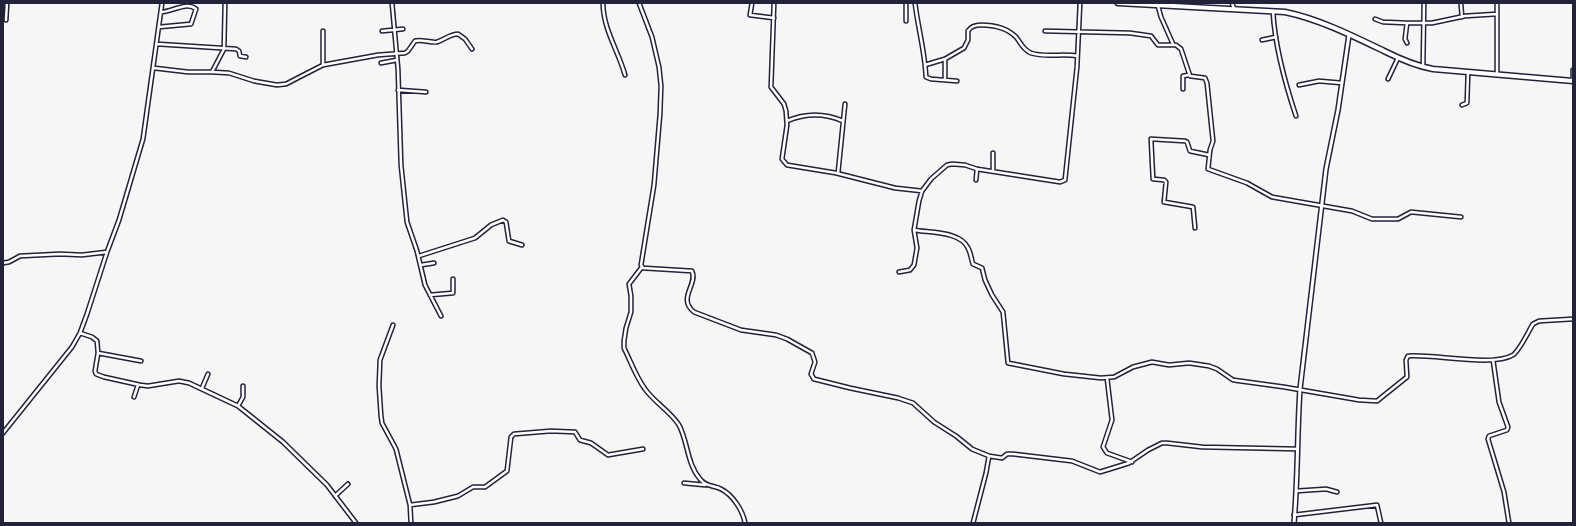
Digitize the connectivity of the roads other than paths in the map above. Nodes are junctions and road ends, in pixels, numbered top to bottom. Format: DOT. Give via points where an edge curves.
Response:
graph roads {
  1 [pos="7,3"];
  2 [pos="162,3"];
  3 [pos="225,3"];
  4 [pos="392,3"];
  5 [pos="603,3"];
  6 [pos="639,3"];
  7 [pos="752,3"];
  8 [pos="774,3"];
  9 [pos="906,3"];
  10 [pos="916,3"];
  11 [pos="1080,3"];
  12 [pos="1118,3"];
  13 [pos="1124,3"];
  14 [pos="1232,3"];
  15 [pos="1424,3"];
  16 [pos="1497,3"];
  17 [pos="1461,5"];
  18 [pos="1158,6"];
  19 [pos="1234,9"];
  20 [pos="161,12"];
  21 [pos="1273,12"];
  22 [pos="1498,14"];
  23 [pos="1462,17"];
  24 [pos="774,18"];
  25 [pos="1375,19"];
  26 [pos="6,20"];
  27 [pos="906,21"];
  28 [pos="1407,23"];
  29 [pos="1424,23"];
  30 [pos="159,27"];
  31 [pos="394,30"];
  32 [pos="403,30"];
  33 [pos="323,31"];
  34 [pos="382,31"];
  35 [pos="1045,31"];
  36 [pos="1079,31"];
  37 [pos="1349,35"];
  38 [pos="1276,38"];
  39 [pos="1262,40"];
  40 [pos="1407,43"];
  41 [pos="157,44"];
  42 [pos="1173,44"];
  43 [pos="224,49"];
  44 [pos="472,49"];
  45 [pos="396,54"];
  46 [pos="1077,56"];
  47 [pos="246,57"];
  48 [pos="1398,58"];
  49 [pos="945,59"];
  50 [pos="397,60"];
  51 [pos="381,63"];
  52 [pos="323,65"];
  53 [pos="925,65"];
  54 [pos="1423,67"];
  55 [pos="154,68"];
  56 [pos="1573,70"];
  57 [pos="212,72"];
  58 [pos="1468,72"];
  59 [pos="625,75"];
  60 [pos="1189,75"];
  61 [pos="1497,75"];
  62 [pos="945,79"];
  63 [pos="1388,79"];
  64 [pos="957,81"];
  65 [pos="1573,81"];
  66 [pos="1342,83"];
  67 [pos="1299,85"];
  68 [pos="1182,89"];
  69 [pos="398,90"];
  70 [pos="426,92"];
  71 [pos="845,104"];
  72 [pos="1462,105"];
  73 [pos="1296,116"];
  74 [pos="787,121"];
  75 [pos="843,121"];
  76 [pos="993,153"];
  77 [pos="1209,155"];
  78 [pos="977,169"];
  79 [pos="993,171"];
  80 [pos="838,173"];
  81 [pos="976,180"];
  82 [pos="922,191"];
  83 [pos="1322,206"];
  84 [pos="1461,217"];
  85 [pos="1195,228"];
  86 [pos="914,230"];
  87 [pos="522,245"];
  88 [pos="106,252"];
  89 [pos="418,256"];
  90 [pos="3,263"];
  91 [pos="434,263"];
  92 [pos="421,264"];
  93 [pos="642,267"];
  94 [pos="899,272"];
  95 [pos="453,279"];
  96 [pos="430,295"];
  97 [pos="441,316"];
  98 [pos="1573,319"];
  99 [pos="393,325"];
  100 [pos="80,333"];
  101 [pos="98,353"];
  102 [pos="1493,360"];
  103 [pos="141,361"];
  104 [pos="208,374"];
  105 [pos="1106,378"];
  106 [pos="138,384"];
  107 [pos="243,386"];
  108 [pos="202,388"];
  109 [pos="1300,389"];
  110 [pos="134,397"];
  111 [pos="238,406"];
  112 [pos="3,433"];
  113 [pos="643,449"];
  114 [pos="1297,449"];
  115 [pos="989,456"];
  116 [pos="1132,462"];
  117 [pos="684,482"];
  118 [pos="348,484"];
  119 [pos="705,485"];
  120 [pos="1296,491"];
  121 [pos="1337,492"];
  122 [pos="335,496"];
  123 [pos="410,505"];
  124 [pos="1294,515"];
  125 [pos="356,523"];
  126 [pos="411,523"];
  127 [pos="745,523"];
  128 [pos="973,523"];
  129 [pos="1294,523"];
  130 [pos="1381,523"];
  131 [pos="1509,523"];
  1 -- 26 [label="street"];
  2 -- 20 [label="street"];
  3 -- 43 [label="street"];
  4 -- 31 [label="street"];
  5 -- 59 [label="street" via="604,21"];
  6 -- 93 [label="street" via="652,37 661,86 654,185 641,258"];
  7 -- 24 [label="street" via="750,14"];
  8 -- 24 [label="street"];
  9 -- 27 [label="street"];
  10 -- 53 [label="street" via="918,31"];
  11 -- 36 [label="street"];
  12 -- 13 [label="highway"];
  13 -- 18 [label="highway"];
  14 -- 19 [label="street"];
  15 -- 29 [label="street"];
  16 -- 22 [label="street"];
  17 -- 23 [label="street"];
  18 -- 19 [label="highway"];
  18 -- 42 [label="street"];
  19 -- 21 [label="highway"];
  20 -- 30 [label="street"];
  20 -- 30 [label="street" via="179,7 196,8 191,24"];
  21 -- 37 [label="highway" via="1300,16"];
  21 -- 38 [label="street"];
  22 -- 23 [label="street"];
  22 -- 61 [label="street"];
  23 -- 29 [label="street" via="1440,23"];
  24 -- 74 [label="street" via="771,87 784,104"];
  25 -- 28 [label="street" via="1381,22"];
  28 -- 29 [label="street"];
  28 -- 40 [label="street"];
  29 -- 54 [label="street"];
  30 -- 41 [label="street"];
  31 -- 32 [label="street"];
  31 -- 34 [label="street"];
  31 -- 45 [label="street"];
  33 -- 52 [label="street"];
  35 -- 36 [label="street"];
  36 -- 42 [label="street" via="1142,35 1152,37 1158,45"];
  36 -- 46 [label="street"];
  37 -- 48 [label="highway"];
  37 -- 66 [label="street"];
  38 -- 39 [label="street"];
  38 -- 73 [label="street"];
  41 -- 43 [label="street"];
  41 -- 55 [label="street"];
  42 -- 60 [label="street" via="1181,50"];
  43 -- 47 [label="street" via="238,50 240,56"];
  43 -- 57 [label="street"];
  44 -- 45 [label="street" via="460,35 455,34 437,42 414,41 408,51"];
  45 -- 50 [label="street"];
  45 -- 52 [label="street"];
  46 -- 49 [label="street" via="1032,53 1004,28 984,25 969,29 964,48"];
  46 -- 79 [label="street" via="1065,180 1060,182"];
  48 -- 54 [label="highway"];
  48 -- 63 [label="street"];
  49 -- 53 [label="street"];
  49 -- 62 [label="street"];
  50 -- 51 [label="street"];
  50 -- 69 [label="street"];
  52 -- 57 [label="street" via="281,85 229,73"];
  53 -- 62 [label="street" via="927,78"];
  54 -- 58 [label="highway"];
  55 -- 57 [label="street"];
  55 -- 88 [label="street" via="143,139 119,220"];
  56 -- 65 [label="street"];
  58 -- 61 [label="highway"];
  58 -- 72 [label="street" via="1467,103"];
  60 -- 68 [label="street" via="1183,76"];
  60 -- 77 [label="street" via="1205,78 1207,83 1213,141"];
  61 -- 65 [label="highway"];
  62 -- 64 [label="street"];
  66 -- 67 [label="street" via="1319,80"];
  66 -- 83 [label="street"];
  69 -- 70 [label="street"];
  69 -- 89 [label="street" via="405,206 408,227"];
  71 -- 75 [label="street"];
  74 -- 75 [label="street" via="815,114"];
  74 -- 80 [label="street" via="782,159 787,165"];
  75 -- 80 [label="street"];
  76 -- 79 [label="street"];
  77 -- 83 [label="street" via="1208,169 1248,183 1268,196"];
  77 -- 85 [label="street" via="1190,151 1185,141 1151,139 1153,178 1166,182 1164,202 1193,207"];
  78 -- 79 [label="street"];
  78 -- 81 [label="street"];
  78 -- 82 [label="street" via="964,164 947,165 935,174"];
  80 -- 82 [label="street" via="891,187"];
  82 -- 86 [label="street"];
  83 -- 84 [label="street" via="1352,211 1372,218 1398,220 1411,212"];
  83 -- 109 [label="street"];
  86 -- 94 [label="street" via="917,248 914,265 910,270"];
  86 -- 105 [label="street" via="954,237 968,248 973,264 982,268 992,295 1003,312 1008,364"];
  87 -- 89 [label="street" via="509,241 504,220 491,225 475,238"];
  88 -- 90 [label="street" via="20,256"];
  88 -- 100 [label="street"];
  89 -- 92 [label="street"];
  91 -- 92 [label="street"];
  92 -- 96 [label="street" via="425,285"];
  93 -- 115 [label="street" via="692,271 687,303 694,312 741,330 787,339 812,354 815,362 811,374 814,379 913,403 934,422 972,449"];
  93 -- 119 [label="street" via="629,284 631,312 624,348 645,390 679,426 693,467"];
  95 -- 96 [label="street" via="453,293"];
  96 -- 97 [label="street"];
  98 -- 102 [label="street" via="1540,321 1533,324 1513,355"];
  99 -- 123 [label="street" via="380,360 381,416 396,449"];
  100 -- 101 [label="street" via="95,339"];
  100 -- 112 [label="street" via="72,347"];
  101 -- 103 [label="street"];
  101 -- 106 [label="street" via="96,374"];
  102 -- 109 [label="street" via="1408,356 1408,377 1377,401"];
  102 -- 131 [label="street" via="1499,402 1508,427 1507,430 1488,438 1504,492"];
  104 -- 108 [label="street"];
  105 -- 109 [label="street" via="1114,377 1133,366 1152,362 1169,365 1189,363 1217,369 1233,380"];
  105 -- 116 [label="street" via="1112,420 1103,448 1107,453"];
  106 -- 108 [label="street" via="148,386 189,382"];
  106 -- 110 [label="street"];
  107 -- 111 [label="street" via="243,397"];
  108 -- 111 [label="street"];
  109 -- 114 [label="street"];
  111 -- 122 [label="street" via="283,442"];
  113 -- 123 [label="street" via="608,455 591,443 580,440 574,432 538,431 514,434 508,470 489,484 484,487 473,487 447,500"];
  114 -- 116 [label="street" via="1202,447 1167,442 1148,450"];
  114 -- 120 [label="street"];
  115 -- 116 [label="street" via="1002,458 1007,454 1013,454 1072,461 1098,472"];
  115 -- 128 [label="street"];
  117 -- 119 [label="street"];
  118 -- 122 [label="street"];
  119 -- 127 [label="street" via="724,490 744,513"];
  120 -- 121 [label="street" via="1326,489"];
  120 -- 124 [label="street"];
  122 -- 125 [label="street"];
  123 -- 126 [label="street"];
  124 -- 129 [label="street"];
  124 -- 130 [label="street" via="1377,505"];
}
